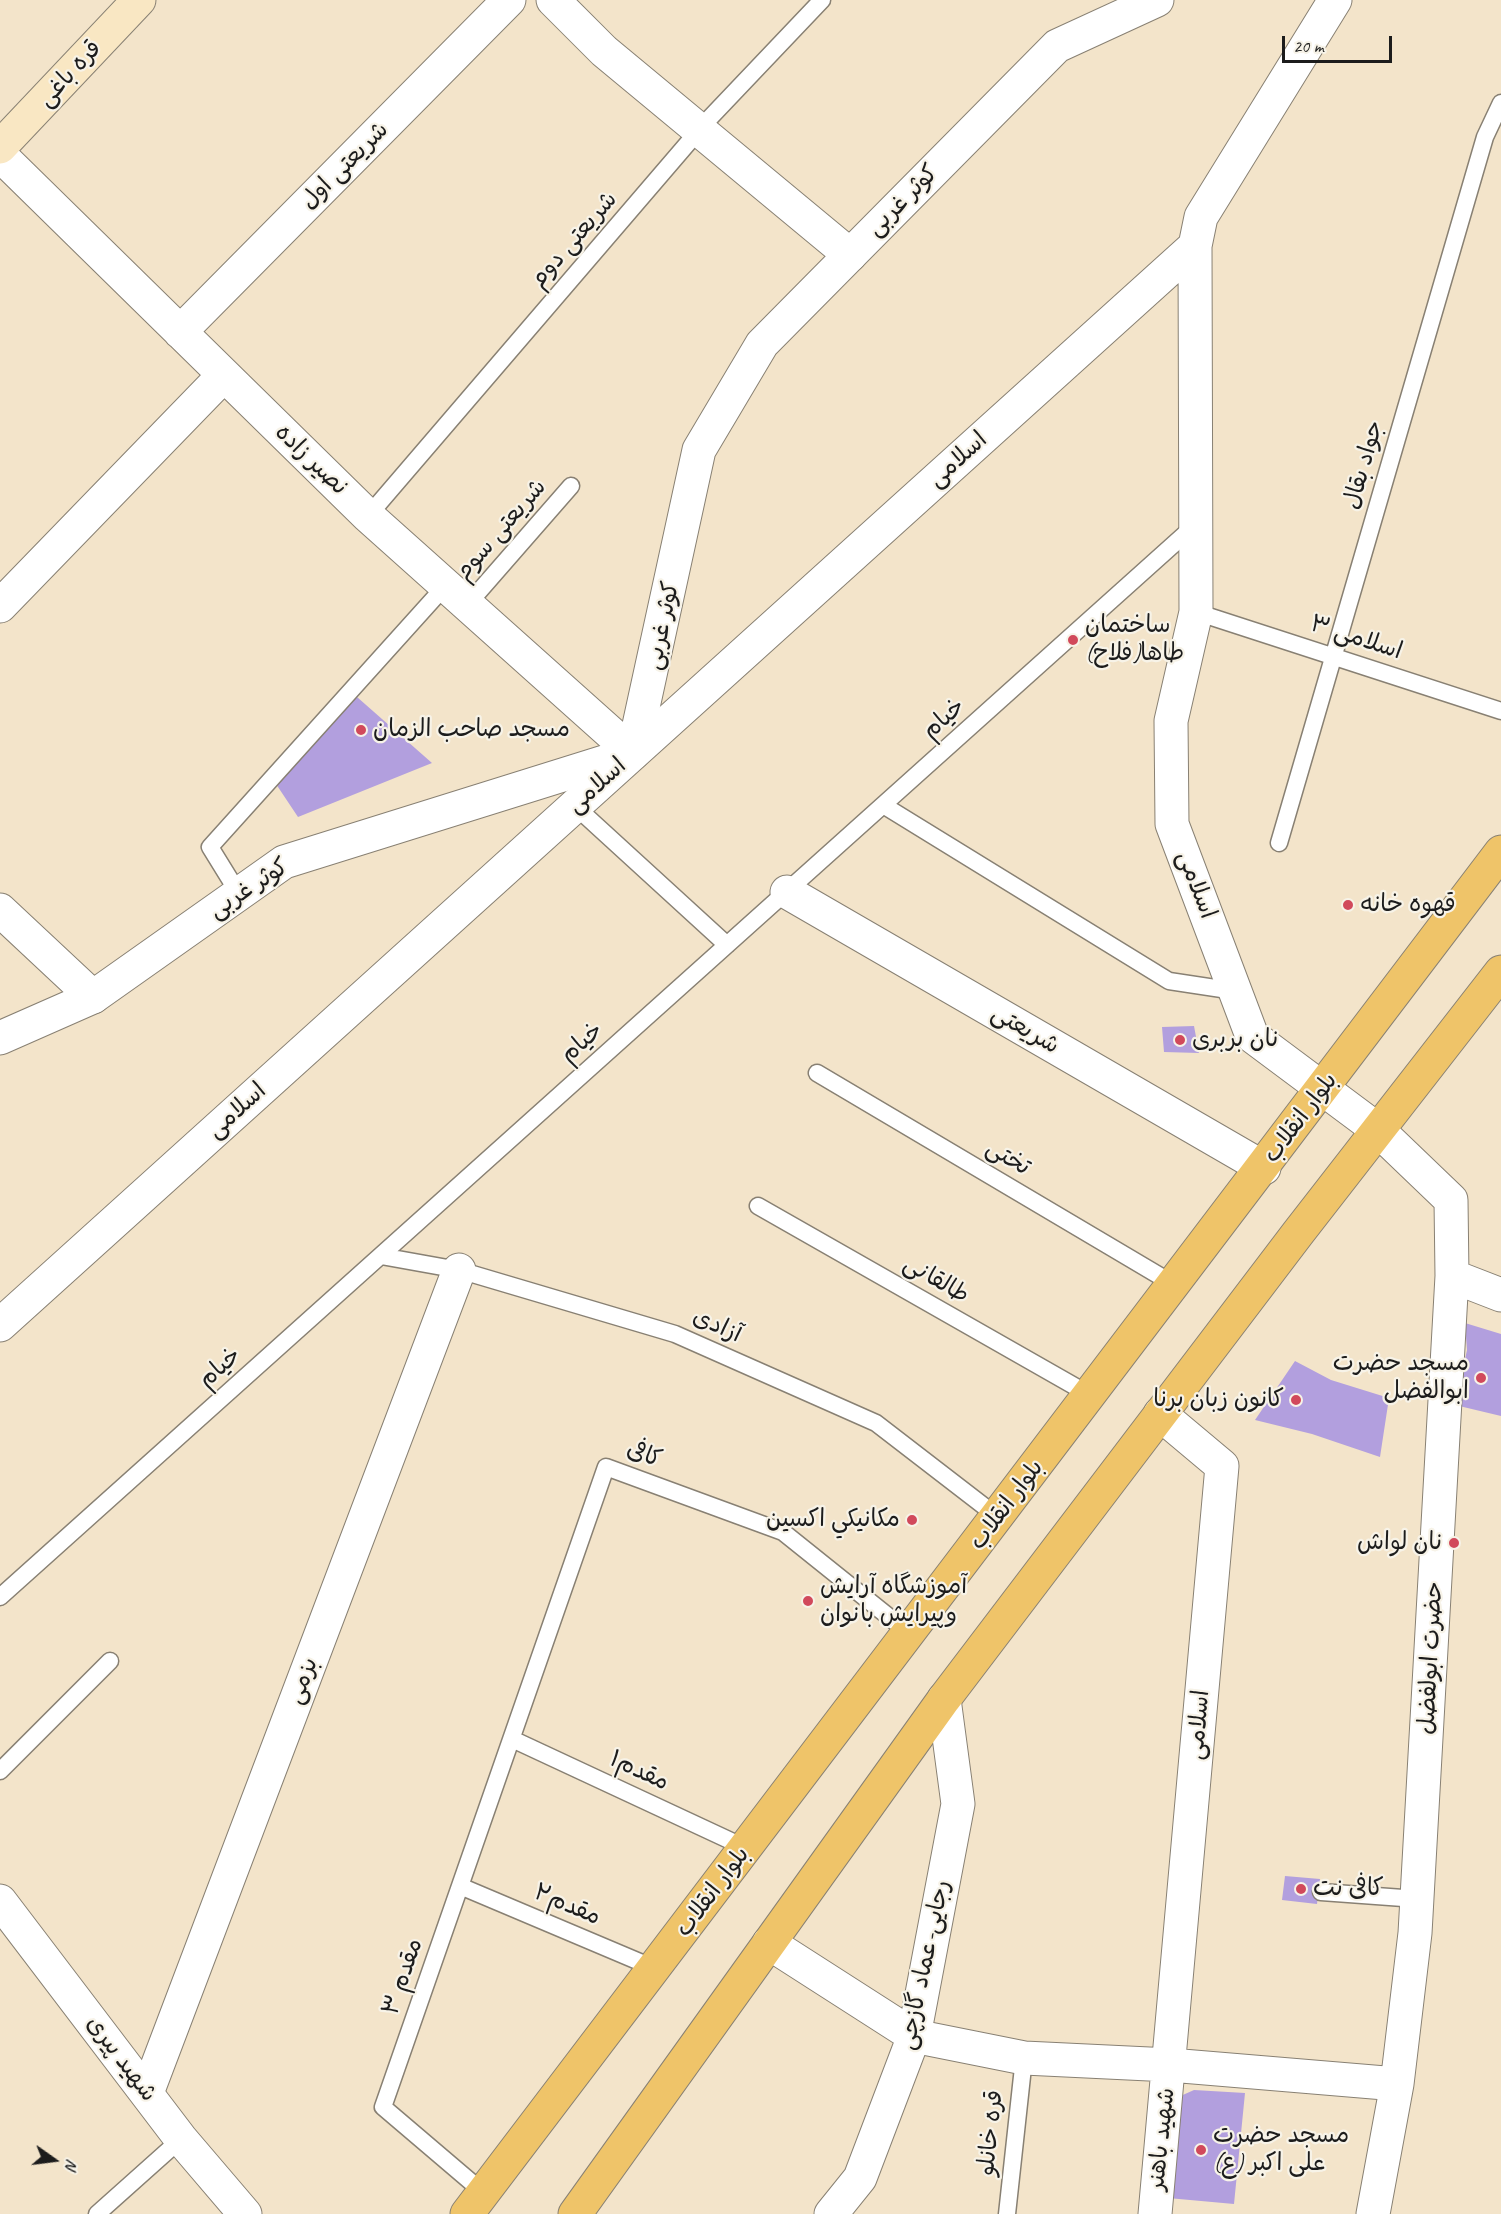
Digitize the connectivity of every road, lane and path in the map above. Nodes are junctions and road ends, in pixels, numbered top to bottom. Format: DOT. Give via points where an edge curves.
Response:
graph roads {
  1 [pos="140,0"];
  2 [pos="509,0"];
  3 [pos="553,0"];
  4 [pos="822,0"];
  5 [pos="1157,0"];
  6 [pos="1335,0"];
  7 [pos="1501,103"];
  8 [pos="699,130"];
  9 [pos="0,147"];
  10 [pos="0,156"];
  11 [pos="1195,246"];
  12 [pos="850,255"];
  13 [pos="180,332"];
  14 [pos="224,375"];
  15 [pos="571,486"];
  16 [pos="368,516"];
  17 [pos="1196,525"];
  18 [pos="457,595"];
  19 [pos="0,606"];
  20 [pos="1196,612"];
  21 [pos="1333,655"];
  22 [pos="1501,711"];
  23 [pos="633,753"];
  24 [pos="883,805"];
  25 [pos="575,806"];
  26 [pos="1278,843"];
  27 [pos="1501,852"];
  28 [pos="787,892"];
  29 [pos="239,894"];
  30 [pos="0,910"];
  31 [pos="727,945"];
  32 [pos="1501,972"];
  33 [pos="1236,991"];
  34 [pos="93,997"];
  35 [pos="0,1038"];
  36 [pos="816,1073"];
  37 [pos="1323,1090"];
  38 [pos="1378,1130"];
  39 [pos="1264,1168"];
  40 [pos="758,1206"];
  41 [pos="381,1256"];
  42 [pos="459,1270"];
  43 [pos="1452,1276"];
  44 [pos="1175,1285"];
  45 [pos="1501,1295"];
  46 [pos="0,1325"];
  47 [pos="1090,1395"];
  48 [pos="1160,1414"];
  49 [pos="998,1517"];
  50 [pos="0,1597"];
  51 [pos="909,1633"];
  52 [pos="110,1660"];
  53 [pos="944,1699"];
  54 [pos="512,1739"];
  55 [pos="0,1771"];
  56 [pos="746,1848"];
  57 [pos="460,1886"];
  58 [pos="1321,1892"];
  59 [pos="1417,1899"];
  60 [pos="0,1901"];
  61 [pos="769,1943"];
  62 [pos="654,1968"];
  63 [pos="914,2036"];
  64 [pos="1024,2058"];
  65 [pos="1170,2065"];
  66 [pos="1397,2084"];
  67 [pos="147,2093"];
  68 [pos="181,2139"];
  69 [pos="476,2203"];
  70 [pos="97,2214"];
  71 [pos="245,2214"];
  72 [pos="575,2214"];
  73 [pos="831,2214"];
  74 [pos="1007,2214"];
  75 [pos="1155,2214"];
  76 [pos="1373,2214"];
  1 -- 9 [label="main road, قره باغی"];
  2 -- 13 [label="street, شریعتی اول"];
  3 -- 8 [label="street" via="604,51"];
  4 -- 8 [label="lane, شریعتی دوم"];
  5 -- 12 [label="street, کوثر غربی" via="1057,46"];
  6 -- 11 [label="street, اسلامی" via="1201,217"];
  7 -- 21 [label="lane, جواد بقال" via="1485,137"];
  8 -- 12 [label="street"];
  8 -- 16 [label="lane, شریعتی دوم"];
  10 -- 13 [label="street, نصیر زاده"];
  11 -- 17 [label="street, اسلامی"];
  11 -- 23 [label="street, اسلامی"];
  12 -- 23 [label="street, کوثر غربی" via="762,344 699,450"];
  13 -- 14 [label="street, نصیر زاده"];
  14 -- 16 [label="street, نصیر زاده"];
  14 -- 19 [label="street"];
  15 -- 18 [label="lane, شریعتی سوم"];
  16 -- 18 [label="street, نصیر زاده"];
  17 -- 20 [label="street, اسلامی"];
  17 -- 24 [label="lane, خیام"];
  18 -- 23 [label="street, نصیر زاده"];
  18 -- 29 [label="lane, شریعتی سوم" via="210,847"];
  20 -- 21 [label="lane, اسلامی ۳"];
  20 -- 33 [label="street, اسلامی" via="1171,721 1172,824"];
  21 -- 22 [label="lane, اسلامی ۳"];
  21 -- 26 [label="lane, جواد بقال"];
  23 -- 25 [label="street, اسلامی"];
  23 -- 29 [label="street, کوثر غربی" via="284,862"];
  24 -- 28 [label="lane, خیام"];
  24 -- 33 [label="lane" via="1169,981"];
  25 -- 31 [label="lane"];
  25 -- 46 [label="street, اسلامی"];
  27 -- 37 [label="main road, بلوار انقلاب"];
  28 -- 31 [label="lane, خیام"];
  28 -- 39 [label="street, شریعتی"];
  29 -- 34 [label="street, کوثر غربی"];
  30 -- 34 [label="street"];
  31 -- 41 [label="lane, خیام"];
  32 -- 38 [label="main road"];
  33 -- 37 [label="street, اسلامی" via="1252,1036"];
  34 -- 35 [label="street, کوثر غربی"];
  36 -- 44 [label="lane, تختی"];
  37 -- 38 [label="street, اسلامی"];
  37 -- 39 [label="main road, بلوار انقلاب"];
  38 -- 43 [label="street, حضرت ابولفضل" via="1451,1200"];
  38 -- 48 [label="main road"];
  39 -- 44 [label="main road, بلوار انقلاب"];
  40 -- 47 [label="lane, طالقانی"];
  41 -- 42 [label="lane, آزادی"];
  41 -- 50 [label="lane, خیام"];
  42 -- 49 [label="lane, آزادی" via="675,1334 876,1423"];
  42 -- 67 [label="street, بزمی"];
  43 -- 45 [label="street"];
  43 -- 59 [label="street, حضرت ابولفضل"];
  44 -- 47 [label="main road, بلوار انقلاب"];
  47 -- 49 [label="main road, بلوار انقلاب"];
  48 -- 53 [label="main road"];
  48 -- 65 [label="street, اسلامی" via="1222,1466"];
  49 -- 51 [label="main road, بلوار انقلاب"];
  51 -- 54 [label="lane, کافی" via="783,1532 606,1467"];
  51 -- 56 [label="main road, بلوار انقلاب"];
  52 -- 55 [label="lane"];
  53 -- 61 [label="main road"];
  53 -- 63 [label="street, رجایی-عماد گازچی" via="958,1804"];
  54 -- 56 [label="lane, مقدم۱"];
  54 -- 57 [label="lane, مقدم ۳"];
  56 -- 62 [label="main road, بلوار انقلاب"];
  57 -- 62 [label="lane, مقدم۲"];
  57 -- 69 [label="lane, مقدم ۳" via="383,2107"];
  58 -- 59 [label="lane"];
  59 -- 66 [label="street, حضرت ابولفضل"];
  60 -- 67 [label="street, شهید پیری"];
  61 -- 63 [label="street"];
  61 -- 72 [label="main road"];
  62 -- 69 [label="main road, بلوار انقلاب"];
  63 -- 64 [label="street"];
  63 -- 73 [label="street, رجایی-عماد گازچی" via="860,2178"];
  64 -- 65 [label="street"];
  64 -- 74 [label="lane, قره خانلو"];
  65 -- 66 [label="street"];
  65 -- 75 [label="street, شهید باهنر"];
  66 -- 76 [label="street, حضرت ابولفضل"];
  67 -- 68 [label="street, شهید پیری"];
  68 -- 70 [label="lane"];
  68 -- 71 [label="street, شهید پیری"];
}
